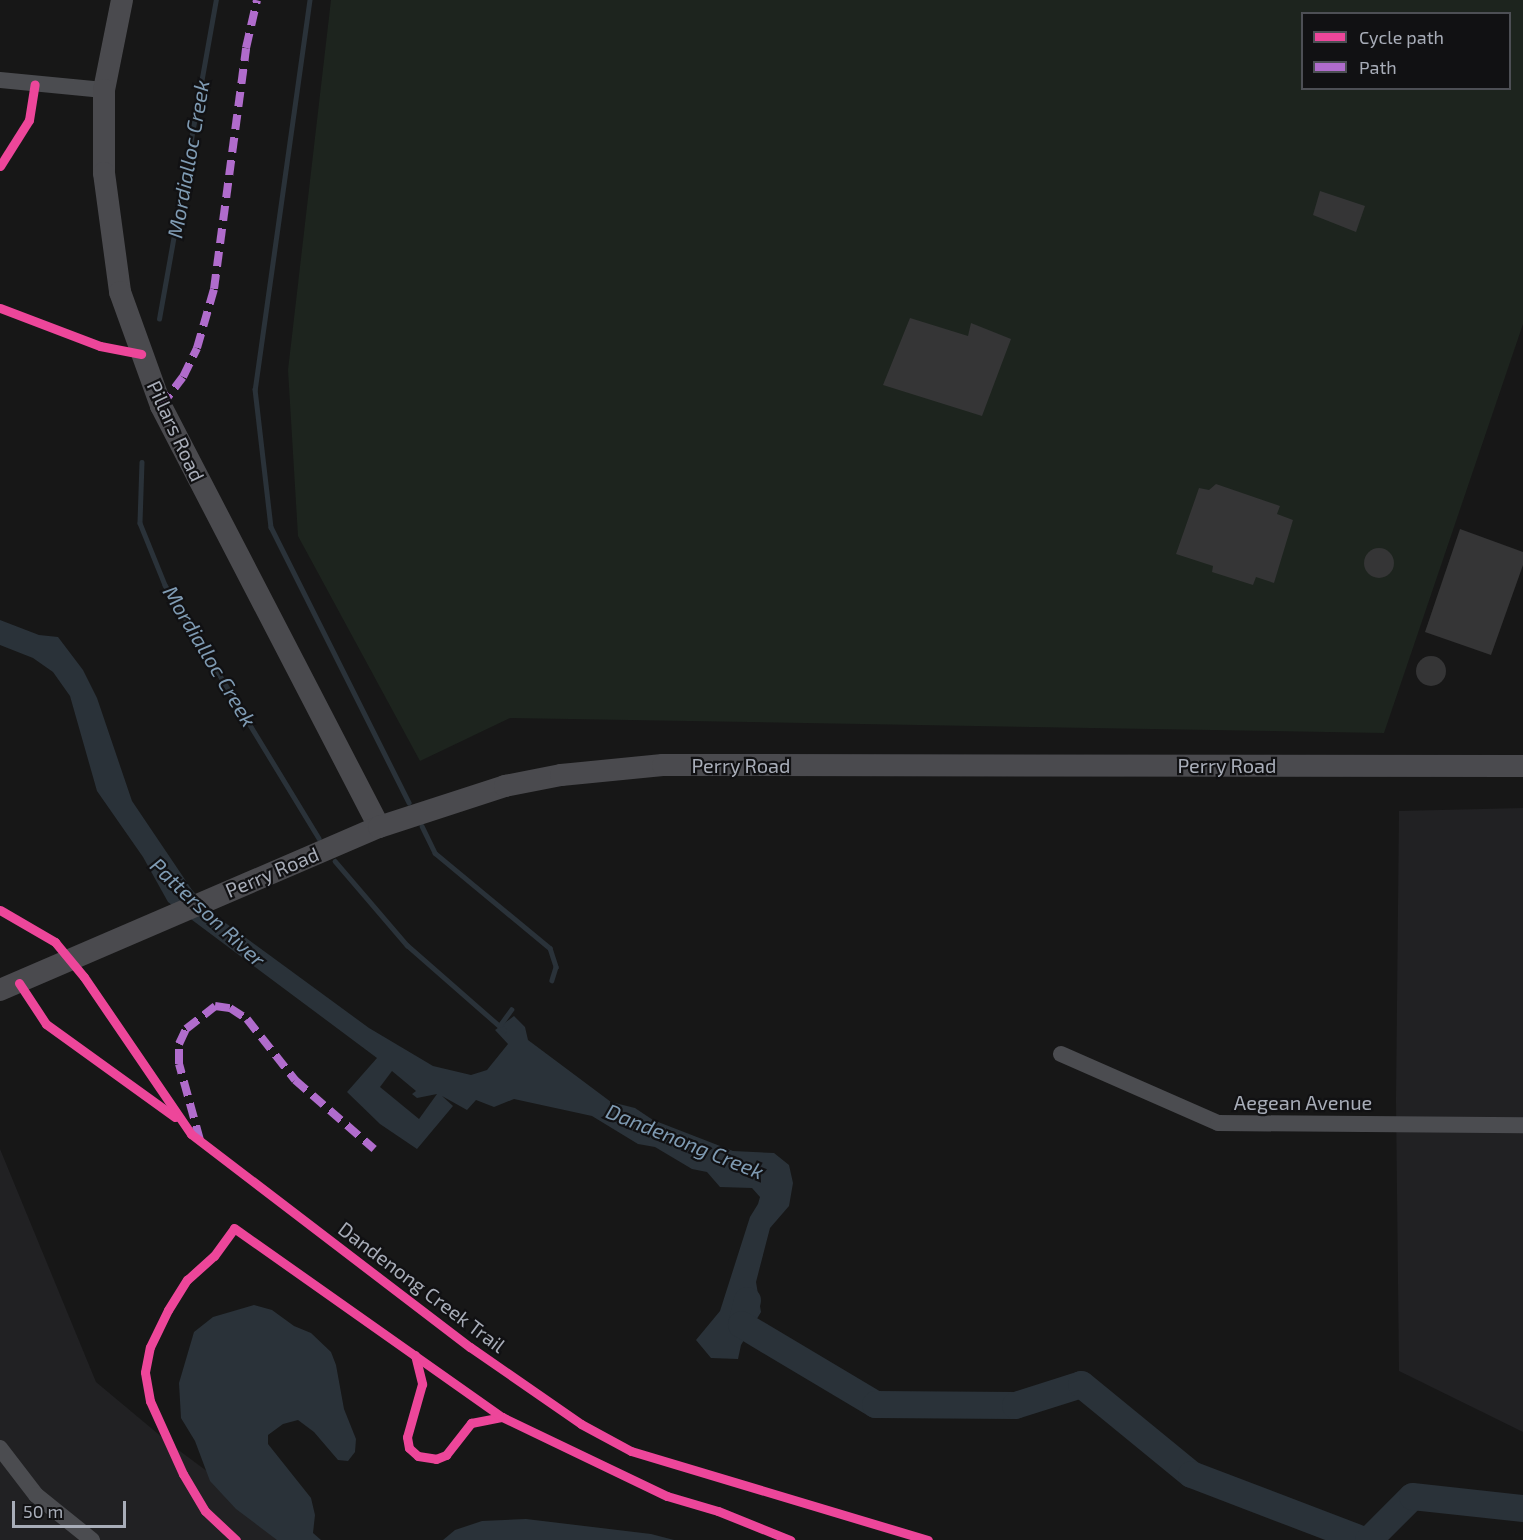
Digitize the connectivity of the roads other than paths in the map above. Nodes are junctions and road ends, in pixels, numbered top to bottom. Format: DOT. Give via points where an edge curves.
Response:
graph roads {
  1 [pos="122,0"];
  2 [pos="0,80"];
  3 [pos="104,90"];
  4 [pos="1523,766"];
  5 [pos="379,826"];
  6 [pos="0,990"];
  7 [pos="1061,1054"];
  8 [pos="1523,1125"];
  9 [pos="0,1448"];
  10 [pos="92,1540"];
  1 -- 3 [label="main road, Pillars Road"];
  2 -- 3 [label="street"];
  3 -- 5 [label="main road, Pillars Road" via="104,172 111,246 120,292 137,344 189,463"];
  4 -- 5 [label="main road, Perry Road" via="640,766 570,773 505,786"];
  5 -- 6 [label="main road, Perry Road"];
  7 -- 8 [label="street, Aegean Avenue" via="1218,1123"];
  9 -- 10 [label="street" via="36,1496"];
}
